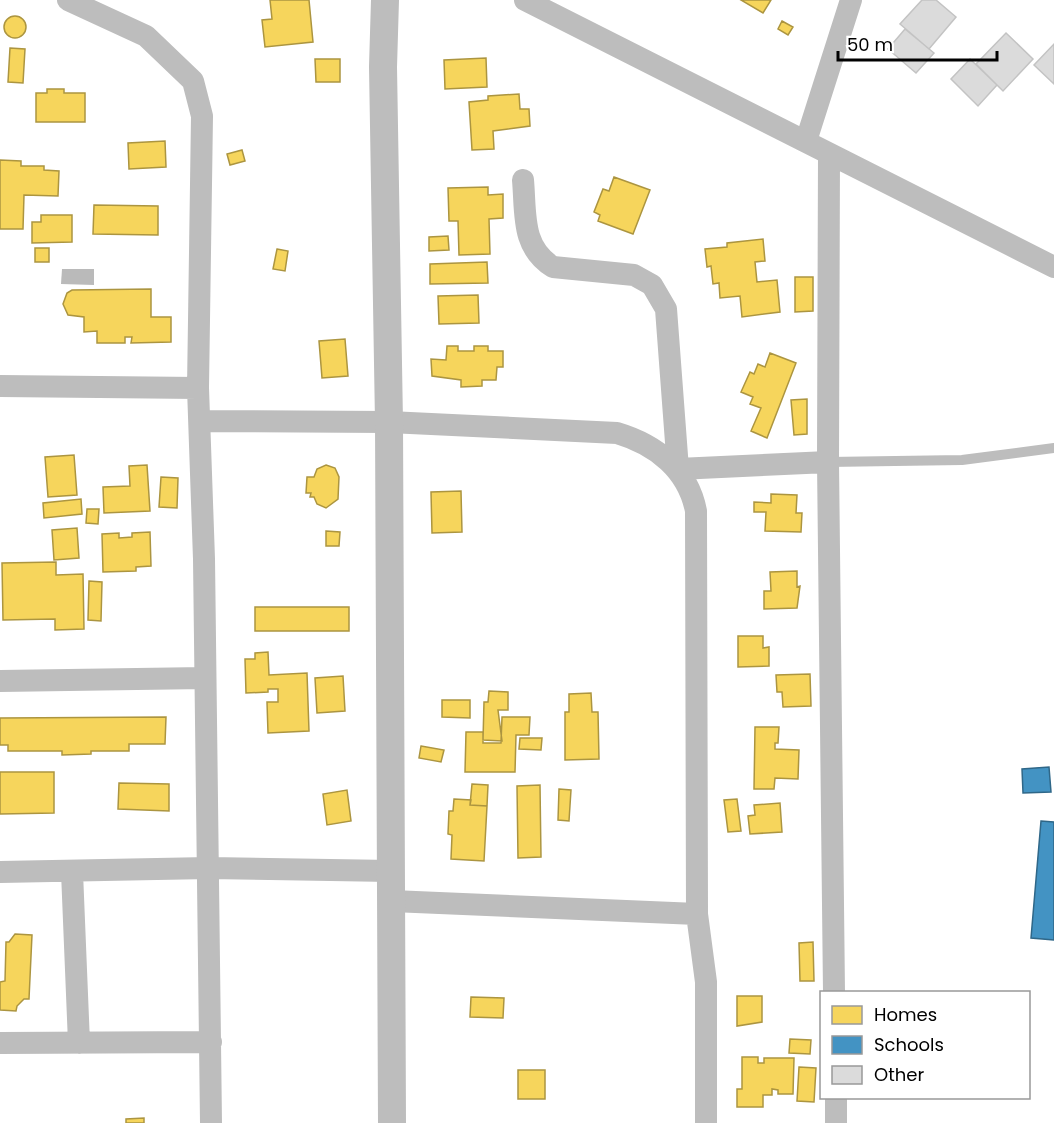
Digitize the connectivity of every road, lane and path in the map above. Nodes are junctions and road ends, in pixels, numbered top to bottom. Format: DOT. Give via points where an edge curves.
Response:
graph roads {
  1 [pos="68,0"];
  2 [pos="385,0"];
  3 [pos="525,0"];
  4 [pos="851,0"];
  5 [pos="806,141"];
  6 [pos="829,155"];
  7 [pos="523,180"];
  8 [pos="1054,267"];
  9 [pos="0,386"];
  10 [pos="198,388"];
  11 [pos="201,421"];
  12 [pos="389,422"];
  13 [pos="1054,448"];
  14 [pos="828,462"];
  15 [pos="678,469"];
  16 [pos="205,678"];
  17 [pos="0,681"];
  18 [pos="209,868"];
  19 [pos="392,871"];
  20 [pos="0,872"];
  21 [pos="72,872"];
  22 [pos="392,901"];
  23 [pos="697,914"];
  24 [pos="834,991"];
  25 [pos="210,1042"];
  26 [pos="0,1043"];
  27 [pos="79,1043"];
  28 [pos="836,1099"];
  29 [pos="211,1123"];
  30 [pos="392,1123"];
  31 [pos="706,1123"];
  32 [pos="836,1123"];
  1 -- 10 [label="street" via="146,36 193,81 202,116"];
  2 -- 12 [label="street"];
  3 -- 5 [label="street"];
  4 -- 5 [label="street"];
  5 -- 6 [label="street"];
  6 -- 8 [label="street"];
  6 -- 14 [label="street"];
  7 -- 15 [label="street" via="529,241 543,261 553,267 644,278 666,309"];
  9 -- 10 [label="street"];
  10 -- 11 [label="street"];
  11 -- 12 [label="street"];
  11 -- 16 [label="street"];
  12 -- 15 [label="street" via="617,433 642,443"];
  12 -- 19 [label="street"];
  13 -- 14 [label="lane" via="962,460"];
  14 -- 15 [label="street"];
  14 -- 24 [label="street"];
  15 -- 23 [label="street" via="689,487 696,511"];
  16 -- 17 [label="street"];
  16 -- 18 [label="street"];
  18 -- 19 [label="street"];
  18 -- 21 [label="street"];
  18 -- 25 [label="street"];
  19 -- 22 [label="street"];
  20 -- 21 [label="street"];
  21 -- 27 [label="street"];
  22 -- 23 [label="street"];
  22 -- 30 [label="street"];
  23 -- 31 [label="street" via="706,982"];
  25 -- 27 [label="street"];
  25 -- 29 [label="street"];
  26 -- 27 [label="street"];
  28 -- 32 [label="street"];
}
